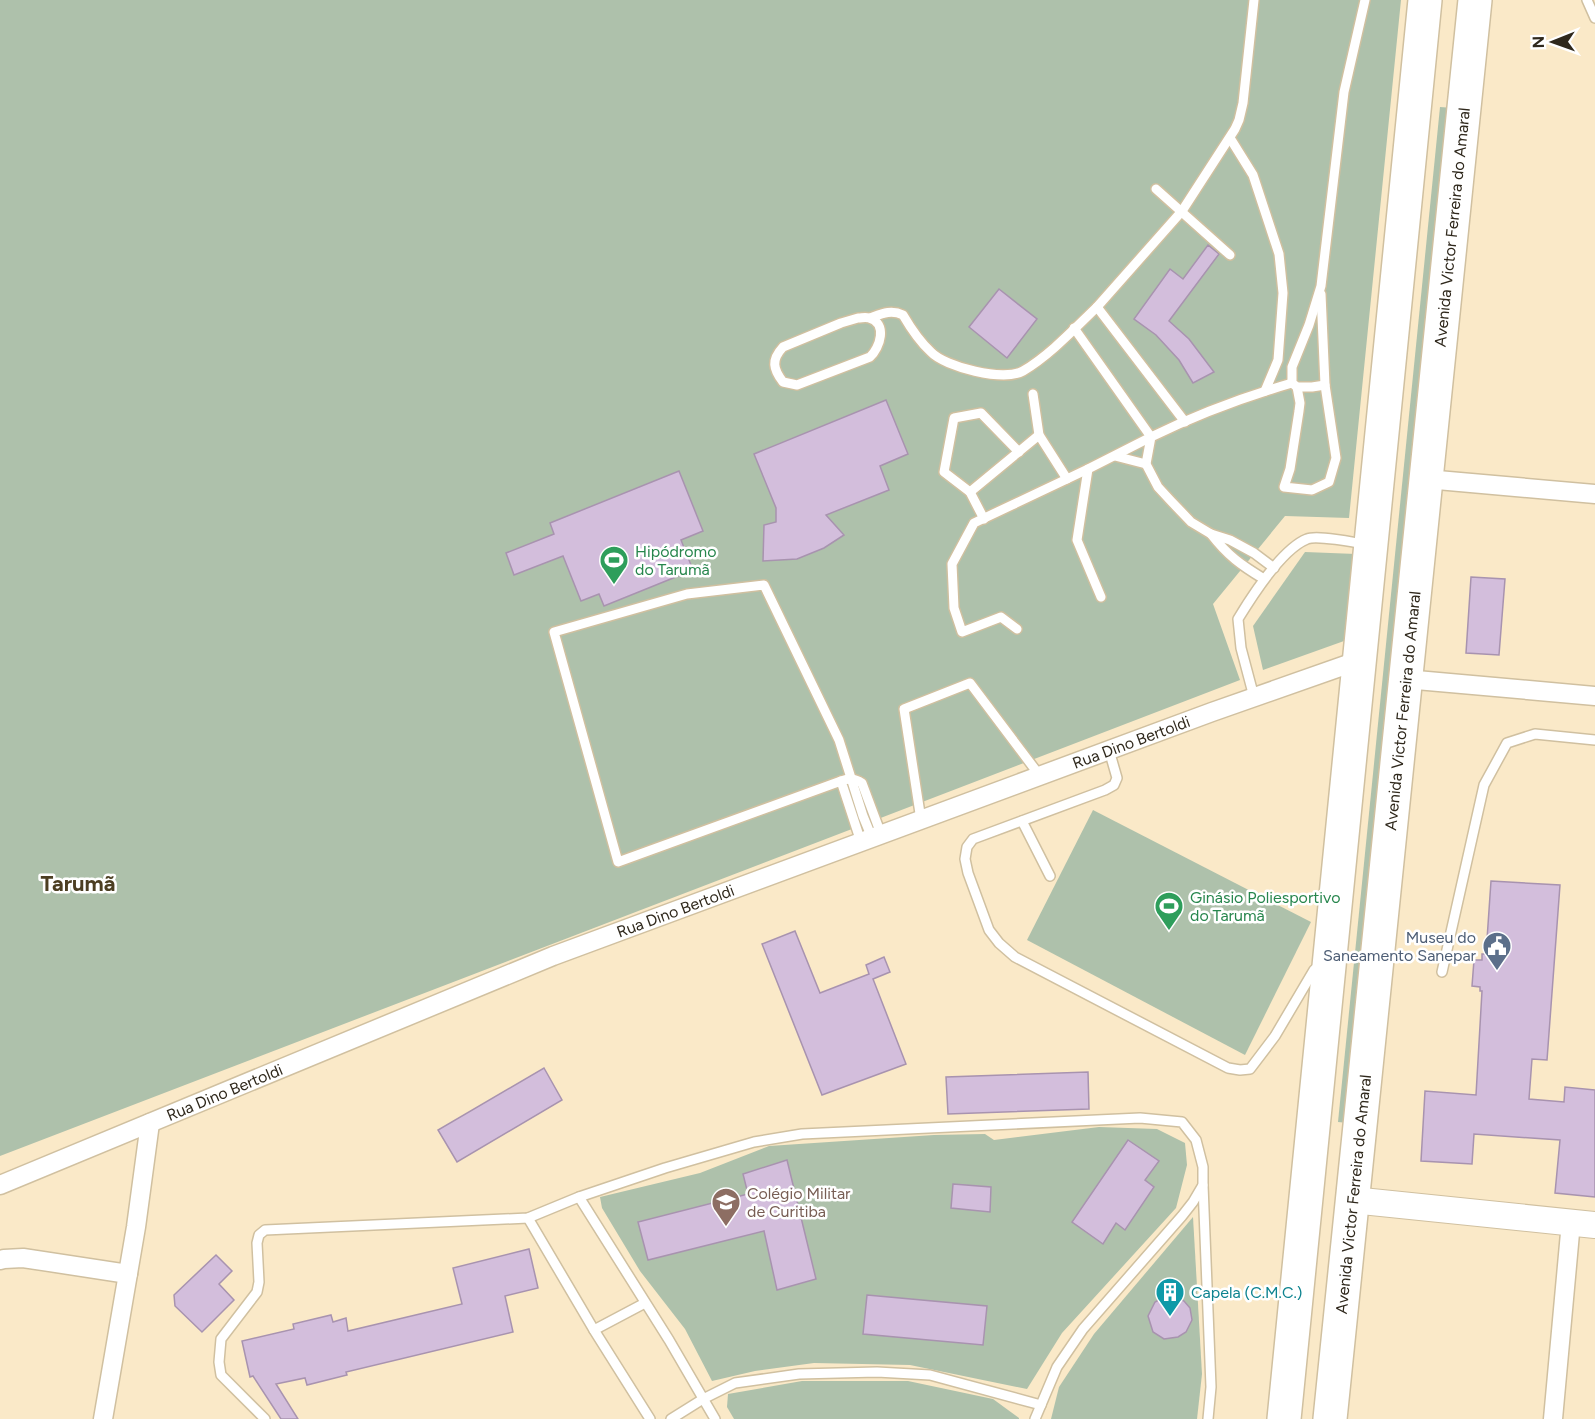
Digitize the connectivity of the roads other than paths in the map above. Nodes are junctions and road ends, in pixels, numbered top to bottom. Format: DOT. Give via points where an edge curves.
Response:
graph roads {
  1 [pos="1254,0"];
  2 [pos="1365,0"];
  3 [pos="1425,0"];
  4 [pos="1475,0"];
  5 [pos="1587,0"];
  6 [pos="1595,18"];
  7 [pos="1421,36"];
  8 [pos="1470,40"];
  9 [pos="1416,97"];
  10 [pos="1464,102"];
  11 [pos="1230,138"];
  12 [pos="1156,189"];
  13 [pos="1182,211"];
  14 [pos="1230,255"];
  15 [pos="1321,286"];
  16 [pos="1096,307"];
  17 [pos="870,318"];
  18 [pos="1074,328"];
  19 [pos="1295,385"];
  20 [pos="1325,385"];
  21 [pos="1265,391"];
  22 [pos="1033,394"];
  23 [pos="1185,422"];
  24 [pos="1039,435"];
  25 [pos="1151,437"];
  26 [pos="1019,452"];
  27 [pos="1115,456"];
  28 [pos="1146,464"];
  29 [pos="1088,469"];
  30 [pos="1067,479"];
  31 [pos="1426,479"];
  32 [pos="970,492"];
  33 [pos="1595,494"];
  34 [pos="984,519"];
  35 [pos="1211,534"];
  36 [pos="1371,546"];
  37 [pos="1274,568"];
  38 [pos="1264,579"];
  39 [pos="1101,597"];
  40 [pos="1017,629"];
  41 [pos="1359,660"];
  42 [pos="1406,679"];
  43 [pos="1595,696"];
  44 [pos="1254,697"];
  45 [pos="1595,740"];
  46 [pos="1109,750"];
  47 [pos="1040,776"];
  48 [pos="845,779"];
  49 [pos="921,820"];
  50 [pos="1022,821"];
  51 [pos="872,838"];
  52 [pos="1050,876"];
  53 [pos="1330,955"];
  54 [pos="1442,972"];
  55 [pos="150,1123"];
  56 [pos="0,1185"];
  57 [pos="1203,1185"];
  58 [pos="579,1197"];
  59 [pos="1352,1200"];
  60 [pos="528,1218"];
  61 [pos="1583,1223"];
  62 [pos="0,1260"];
  63 [pos="128,1274"];
  64 [pos="1298,1279"];
  65 [pos="1343,1287"];
  66 [pos="645,1303"];
  67 [pos="594,1330"];
  68 [pos="1291,1348"];
  69 [pos="1337,1353"];
  70 [pos="703,1399"];
  71 [pos="1041,1405"];
  72 [pos="103,1419"];
  73 [pos="265,1419"];
  74 [pos="650,1419"];
  75 [pos="671,1419"];
  76 [pos="715,1419"];
  77 [pos="1035,1419"];
  78 [pos="1208,1419"];
  79 [pos="1284,1419"];
  80 [pos="1330,1419"];
  81 [pos="1553,1419"];
  1 -- 11 [label="lane" via="1243,103"];
  2 -- 15 [label="lane" via="1344,92"];
  3 -- 7 [label="highway"];
  4 -- 8 [label="highway, Avenida Victor Ferreira do Amaral"];
  5 -- 6 [label="lane"];
  7 -- 8 [label="highway" via="1431,49 1446,54 1462,50"];
  7 -- 9 [label="highway"];
  8 -- 10 [label="highway, Avenida Victor Ferreira do Amaral"];
  9 -- 10 [label="highway" via="1427,87 1443,84 1455,89"];
  9 -- 36 [label="highway"];
  10 -- 31 [label="highway, Avenida Victor Ferreira do Amaral"];
  11 -- 13 [label="lane"];
  11 -- 21 [label="lane" via="1253,175 1279,254 1282,293 1278,360"];
  12 -- 13 [label="lane"];
  13 -- 14 [label="lane"];
  13 -- 16 [label="lane"];
  15 -- 19 [label="lane" via="1292,367"];
  15 -- 20 [label="lane"];
  16 -- 18 [label="lane"];
  16 -- 23 [label="lane"];
  17 -- 17 [label="lane" via="841,323 783,347 774,364 776,374 783,382 797,385 870,357 880,342 877,323"];
  17 -- 18 [label="lane" via="897,311 932,354 960,368 996,375 1021,373"];
  18 -- 25 [label="lane"];
  19 -- 20 [label="lane"];
  19 -- 20 [label="lane" via="1300,403 1284,487 1312,490 1329,482 1336,458"];
  19 -- 21 [label="lane"];
  21 -- 23 [label="lane"];
  22 -- 24 [label="lane"];
  23 -- 25 [label="lane"];
  24 -- 26 [label="lane"];
  24 -- 30 [label="lane"];
  25 -- 27 [label="lane"];
  25 -- 28 [label="lane"];
  26 -- 32 [label="lane"];
  26 -- 32 [label="lane" via="981,413 954,418 944,472"];
  27 -- 28 [label="lane"];
  27 -- 29 [label="lane"];
  28 -- 35 [label="lane" via="1170,501 1191,522"];
  29 -- 30 [label="lane"];
  29 -- 39 [label="lane" via="1077,540"];
  30 -- 34 [label="lane"];
  31 -- 33 [label="street"];
  31 -- 42 [label="highway, Avenida Victor Ferreira do Amaral"];
  32 -- 34 [label="lane"];
  34 -- 40 [label="lane" via="974,523 952,564 954,608 962,632 1001,617"];
  35 -- 37 [label="lane" via="1230,540"];
  35 -- 38 [label="lane" via="1232,558"];
  36 -- 37 [label="lane" via="1309,538 1293,547"];
  36 -- 41 [label="highway"];
  37 -- 38 [label="lane"];
  38 -- 44 [label="lane" via="1238,619"];
  41 -- 44 [label="street, Rua Dino Bertoldi"];
  41 -- 53 [label="highway"];
  42 -- 43 [label="street"];
  42 -- 59 [label="highway, Avenida Victor Ferreira do Amaral"];
  44 -- 46 [label="street, Rua Dino Bertoldi"];
  45 -- 54 [label="lane" via="1535,734 1507,743 1484,785"];
  46 -- 47 [label="street, Rua Dino Bertoldi"];
  46 -- 50 [label="lane" via="1117,778 1114,784"];
  47 -- 49 [label="street, Rua Dino Bertoldi"];
  47 -- 49 [label="lane" via="970,683 904,709"];
  48 -- 48 [label="lane" via="839,740 764,585 687,594 554,632 618,862"];
  48 -- 51 [label="lane"];
  48 -- 51 [label="lane" via="862,783"];
  49 -- 51 [label="street, Rua Dino Bertoldi"];
  50 -- 52 [label="lane"];
  50 -- 53 [label="lane" via="973,839 967,847 968,873 989,930 999,943 1015,957 1228,1068 1250,1069 1275,1036 1314,970"];
  51 -- 55 [label="street, Rua Dino Bertoldi" via="553,956"];
  53 -- 64 [label="highway"];
  55 -- 56 [label="street, Rua Dino Bertoldi"];
  55 -- 63 [label="street"];
  57 -- 58 [label="lane" via="1196,1140 1182,1122 1140,1118 802,1134 754,1142"];
  57 -- 71 [label="lane" via="1182,1216 1083,1329 1057,1366"];
  57 -- 78 [label="lane" via="1211,1387"];
  58 -- 60 [label="lane"];
  58 -- 66 [label="lane"];
  59 -- 61 [label="street"];
  59 -- 65 [label="highway, Avenida Victor Ferreira do Amaral"];
  60 -- 67 [label="lane"];
  60 -- 73 [label="lane" via="265,1230 259,1234 257,1292 221,1340 219,1362 221,1375"];
  61 -- 81 [label="street"];
  62 -- 63 [label="street" via="23,1258"];
  63 -- 72 [label="street"];
  64 -- 65 [label="highway" via="1306,1291 1318,1297 1332,1296"];
  64 -- 68 [label="highway"];
  65 -- 69 [label="highway, Avenida Victor Ferreira do Amaral"];
  66 -- 67 [label="lane"];
  66 -- 70 [label="lane"];
  67 -- 74 [label="lane"];
  68 -- 69 [label="highway" via="1314,1336 1328,1341"];
  68 -- 79 [label="highway"];
  69 -- 80 [label="highway, Avenida Victor Ferreira do Amaral"];
  70 -- 71 [label="lane" via="735,1383 799,1374 878,1372 930,1375"];
  70 -- 75 [label="lane"];
  70 -- 76 [label="lane"];
  71 -- 77 [label="lane"];
}
